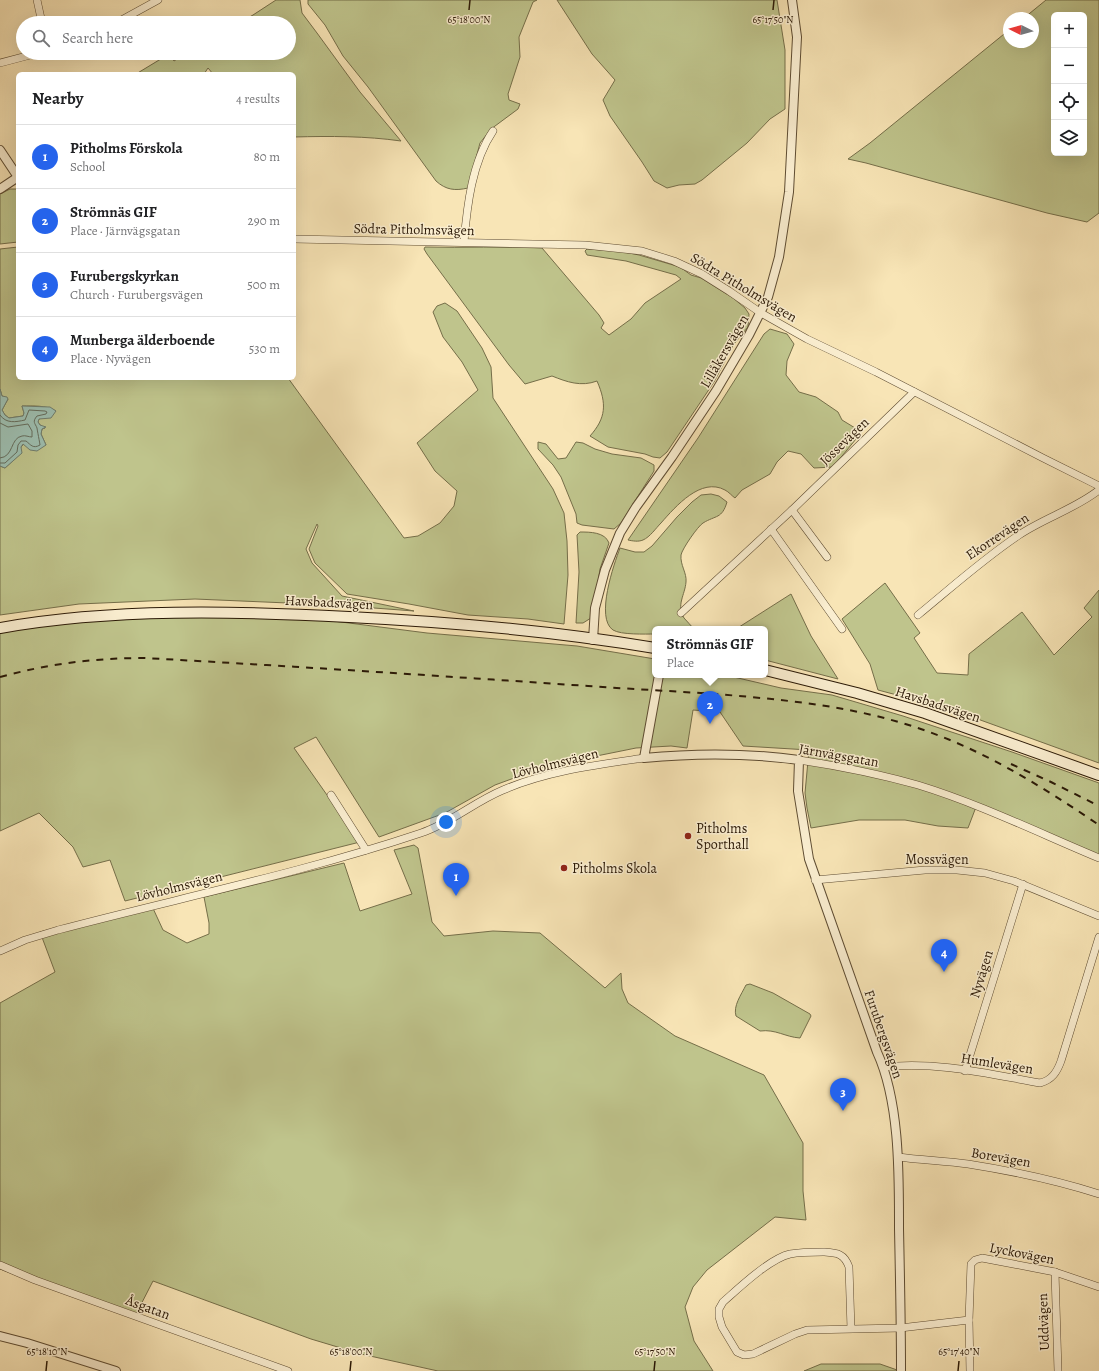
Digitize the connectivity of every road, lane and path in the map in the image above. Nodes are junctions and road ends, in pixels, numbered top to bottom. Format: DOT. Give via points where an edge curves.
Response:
graph roads {
  1 [pos="37,0"];
  2 [pos="158,0"];
  3 [pos="792,0"];
  4 [pos="40,16"];
  5 [pos="129,16"];
  6 [pos="16,59"];
  7 [pos="0,63"];
  8 [pos="493,131"];
  9 [pos="0,150"];
  10 [pos="16,175"];
  11 [pos="16,179"];
  12 [pos="0,189"];
  13 [pos="296,239"];
  14 [pos="464,242"];
  15 [pos="761,313"];
  16 [pos="914,392"];
  17 [pos="1099,486"];
  18 [pos="1099,490"];
  19 [pos="792,510"];
  20 [pos="771,529"];
  21 [pos="827,557"];
  22 [pos="681,613"];
  23 [pos="918,615"];
  24 [pos="0,628"];
  25 [pos="842,629"];
  26 [pos="593,640"];
  27 [pos="652,648"];
  28 [pos="768,671"];
  29 [pos="658,678"];
  30 [pos="644,758"];
  31 [pos="799,760"];
  32 [pos="1099,775"];
  33 [pos="331,795"];
  34 [pos="366,850"];
  35 [pos="1099,858"];
  36 [pos="815,880"];
  37 [pos="1023,884"];
  38 [pos="1099,916"];
  39 [pos="1099,937"];
  40 [pos="0,951"];
  41 [pos="884,1067"];
  42 [pos="966,1071"];
  43 [pos="898,1157"];
  44 [pos="1099,1194"];
  45 [pos="0,1265"];
  46 [pos="1055,1272"];
  47 [pos="1099,1287"];
  48 [pos="969,1320"];
  49 [pos="900,1328"];
  50 [pos="851,1330"];
  51 [pos="0,1336"];
  52 [pos="116,1371"];
  53 [pos="288,1371"];
  54 [pos="901,1371"];
  55 [pos="970,1371"];
  56 [pos="1058,1371"];
  1 -- 4 [label="street"];
  2 -- 5 [label="street"];
  3 -- 15 [label="street, Lillåkersvägen" via="797,37 789,192 779,257"];
  6 -- 7 [label="street"];
  8 -- 14 [label="street" via="486,141 474,174"];
  9 -- 10 [label="street"];
  11 -- 12 [label="street"];
  13 -- 14 [label="street, Södra Pitholmsvägen"];
  14 -- 15 [label="street, Södra Pitholmsvägen" via="585,245 642,251 674,261 702,274"];
  15 -- 16 [label="street, Södra Pitholmsvägen"];
  15 -- 26 [label="street, Lillåkersvägen" via="716,391 620,533 605,570 595,608"];
  16 -- 17 [label="street, Södra Pitholmsvägen"];
  16 -- 19 [label="street, Jössevägen"];
  18 -- 23 [label="street, Ekorrevägen" via="1019,535 970,570"];
  19 -- 20 [label="street, Jössevägen"];
  19 -- 21 [label="street"];
  20 -- 22 [label="street, Jössevägen"];
  20 -- 25 [label="street"];
  24 -- 26 [label="main road, Havsbadsvägen" via="130,615 243,613 420,622"];
  26 -- 27 [label="main road, Havsbadsvägen"];
  28 -- 32 [label="main road, Havsbadsvägen" via="925,713"];
  29 -- 30 [label="street"];
  30 -- 31 [label="street, Järnvägsgatan" via="727,755"];
  30 -- 34 [label="street, Lövholmsvägen" via="566,771 516,784 430,830"];
  31 -- 35 [label="street, Järnvägsgatan" via="884,776 918,786 957,799"];
  31 -- 36 [label="street, Furubergsvägen" via="799,804"];
  33 -- 34 [label="street"];
  34 -- 40 [label="street, Lövholmsvägen" via="336,860 58,930"];
  36 -- 37 [label="street, Mossvägen" via="926,870 957,870 985,873"];
  36 -- 41 [label="street, Furubergsvägen"];
  37 -- 38 [label="street, Mossvägen"];
  37 -- 42 [label="street, Nyvägen"];
  39 -- 42 [label="street, Humlevägen" via="1061,1061 1053,1076 1040,1083"];
  41 -- 42 [label="street, Humlevägen" via="909,1064"];
  41 -- 43 [label="street, Furubergsvägen"];
  43 -- 44 [label="street, Borevägen" via="968,1164 1020,1173"];
  43 -- 49 [label="street, Furubergsvägen"];
  45 -- 53 [label="street, Åsgatan"];
  46 -- 47 [label="street, Lyckovägen"];
  46 -- 48 [label="street, Lyckovägen" via="982,1258 975,1260 971,1264"];
  46 -- 56 [label="street, Uddvägen"];
  48 -- 49 [label="street"];
  48 -- 55 [label="street, Lyckovägen"];
  49 -- 50 [label="street"];
  49 -- 54 [label="street, Furubergsvägen"];
  50 -- 50 [label="street" via="807,1330 753,1354 744,1355 737,1352 722,1327 719,1309 722,1302 742,1285 788,1255 803,1252 834,1252 842,1255 850,1267"];
  51 -- 52 [label="street"];
}
